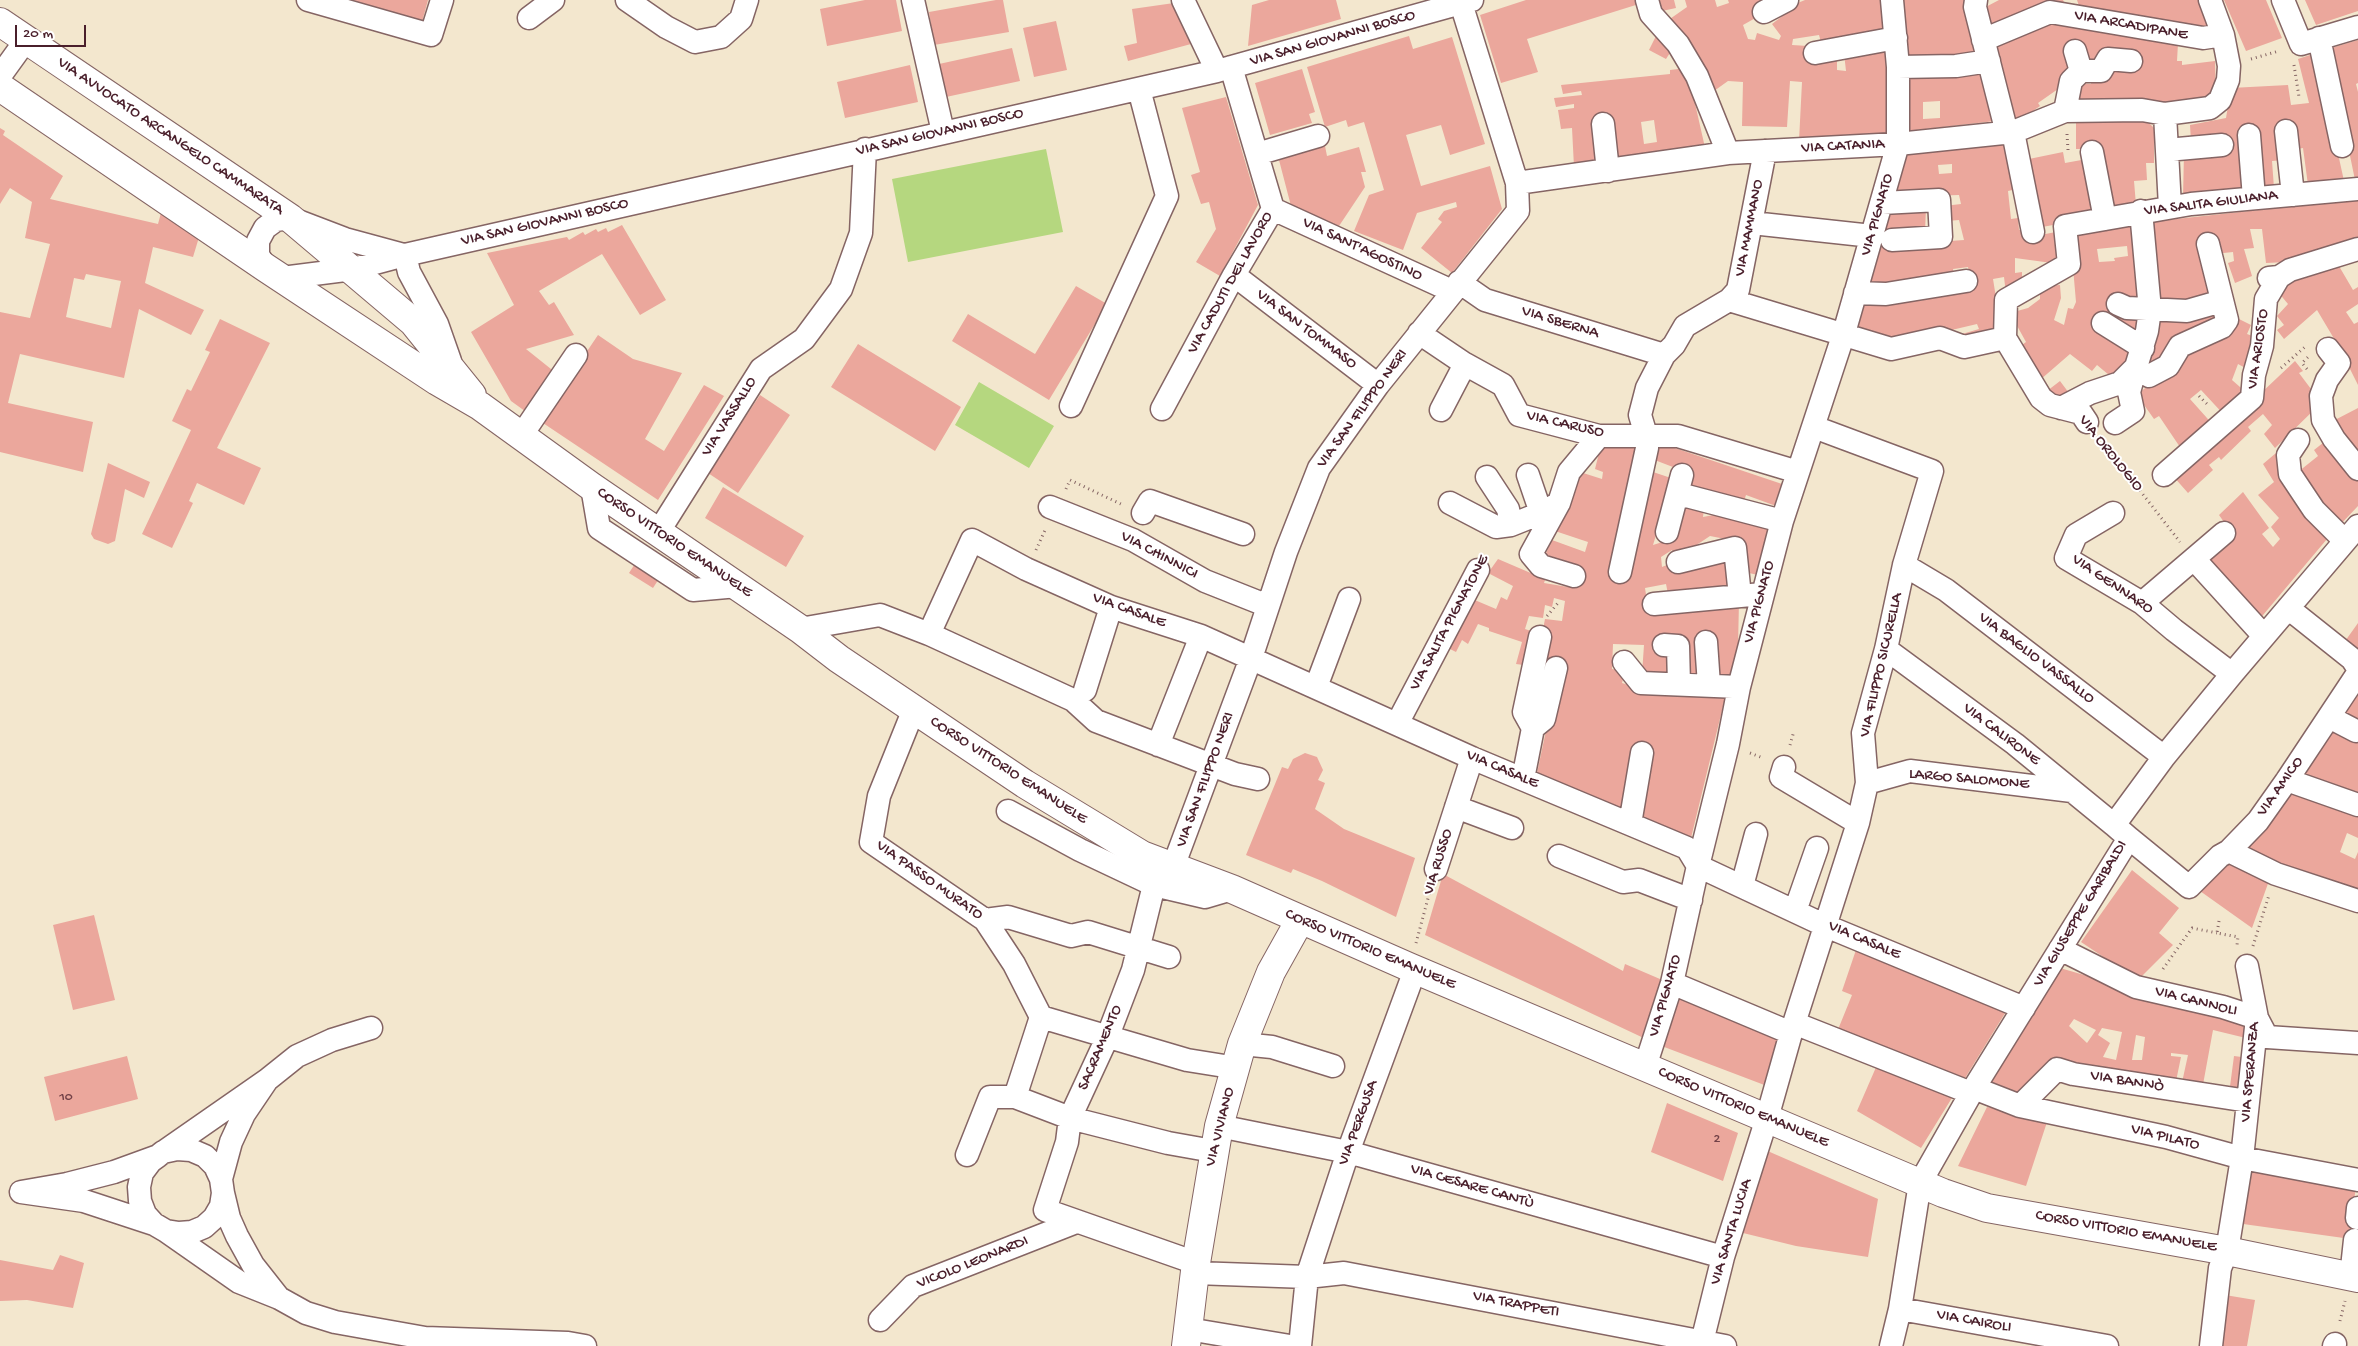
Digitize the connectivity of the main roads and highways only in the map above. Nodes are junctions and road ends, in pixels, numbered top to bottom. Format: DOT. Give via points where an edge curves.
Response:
graph roads {
  1 [pos="0,22"];
  2 [pos="0,87"];
  3 [pos="480,406"];
  4 [pos="1300,920"];
  5 [pos="2354,1278"];
  6 [pos="1187,1338"];
  1 -- 3 [label="main road, VIA AVVOCATO ARCANGELO CAMMARATA" via="290,218 413,322"];
  2 -- 3 [label="main road" via="274,273"];
  3 -- 4 [label="main road, CORSO VITTORIO EMANUELE" via="839,659 1041,794 1142,855 1232,889"];
  4 -- 5 [label="main road, CORSO VITTORIO EMANUELE" via="1920,1183 1987,1208 2227,1251"];
  4 -- 6 [label="main road, VIA VIVIANO" via="1271,972 1239,1056 1216,1139"];
}
